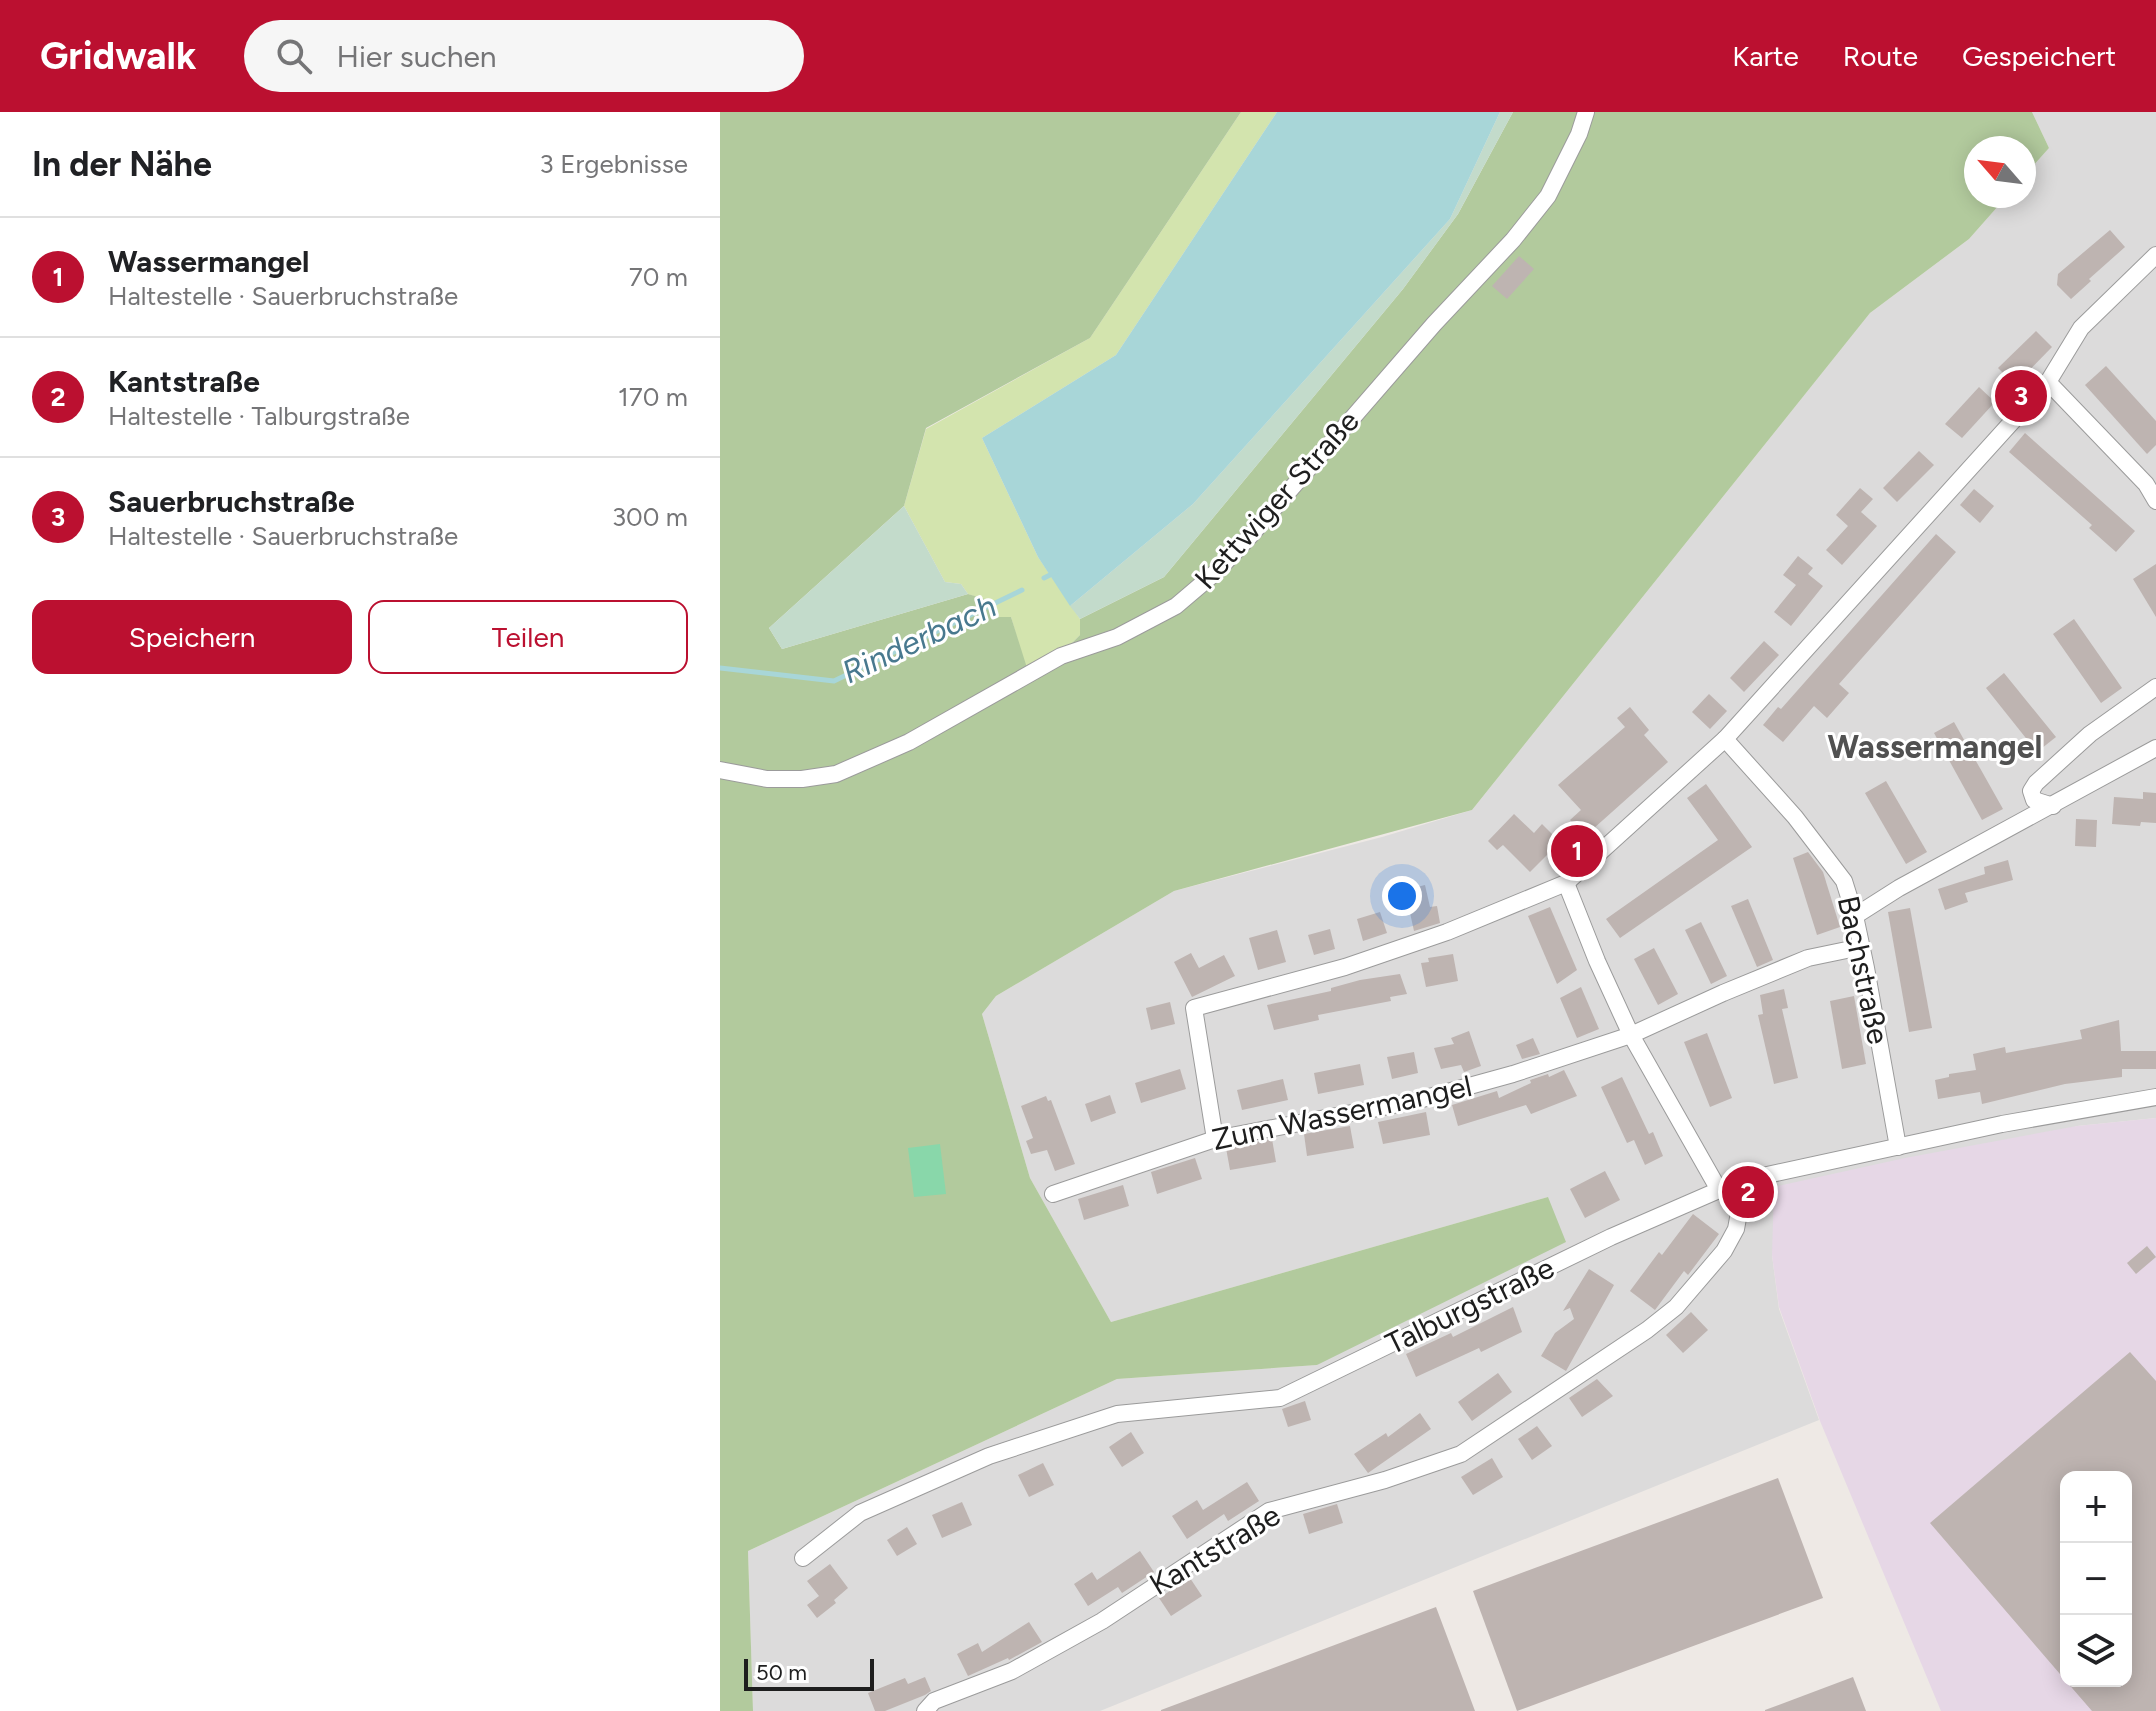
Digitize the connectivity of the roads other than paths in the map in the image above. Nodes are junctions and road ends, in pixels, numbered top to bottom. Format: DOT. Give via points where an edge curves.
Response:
graph roads {
  1 [pos="1586,112"];
  2 [pos="2156,255"];
  3 [pos="2048,382"];
  4 [pos="2151,480"];
  5 [pos="2156,501"];
  6 [pos="2156,687"];
  7 [pos="1725,739"];
  8 [pos="2156,748"];
  9 [pos="720,770"];
  10 [pos="2053,806"];
  11 [pos="1566,883"];
  12 [pos="1855,916"];
  13 [pos="1861,947"];
  14 [pos="1631,1035"];
  15 [pos="2156,1097"];
  16 [pos="1215,1139"];
  17 [pos="1898,1147"];
  18 [pos="1726,1187"];
  19 [pos="1053,1194"];
  20 [pos="803,1558"];
  21 [pos="925,1711"];
  1 -- 9 [label="street, Kettwiger Straße" via="1548,196 1513,240 1250,536 1185,599 1145,624 1061,656 909,742 836,774 767,779"];
  2 -- 3 [label="street" via="2081,328"];
  3 -- 4 [label="street"];
  3 -- 7 [label="street"];
  4 -- 5 [label="street"];
  6 -- 10 [label="street" via="2090,734 2036,783 2031,791 2034,800"];
  7 -- 11 [label="street"];
  7 -- 12 [label="street, Bachstraße" via="1832,862"];
  8 -- 10 [label="street"];
  10 -- 12 [label="street"];
  11 -- 14 [label="street"];
  11 -- 16 [label="street" via="1345,967 1194,1008"];
  12 -- 13 [label="street, Bachstraße"];
  13 -- 14 [label="street, Zum Wassermangel" via="1808,958"];
  13 -- 17 [label="street, Bachstraße"];
  14 -- 16 [label="street, Zum Wassermangel" via="1415,1101"];
  14 -- 18 [label="street"];
  15 -- 17 [label="street, Talburgstraße"];
  16 -- 19 [label="street, Zum Wassermangel"];
  17 -- 18 [label="street, Talburgstraße"];
  18 -- 20 [label="street, Talburgstraße" via="1280,1398 1117,1414 1004,1452 860,1513"];
  18 -- 21 [label="street, Kantstraße" via="1740,1207 1736,1229 1676,1307 1461,1454 1269,1511 1102,1621 1012,1671 934,1701"];
}
